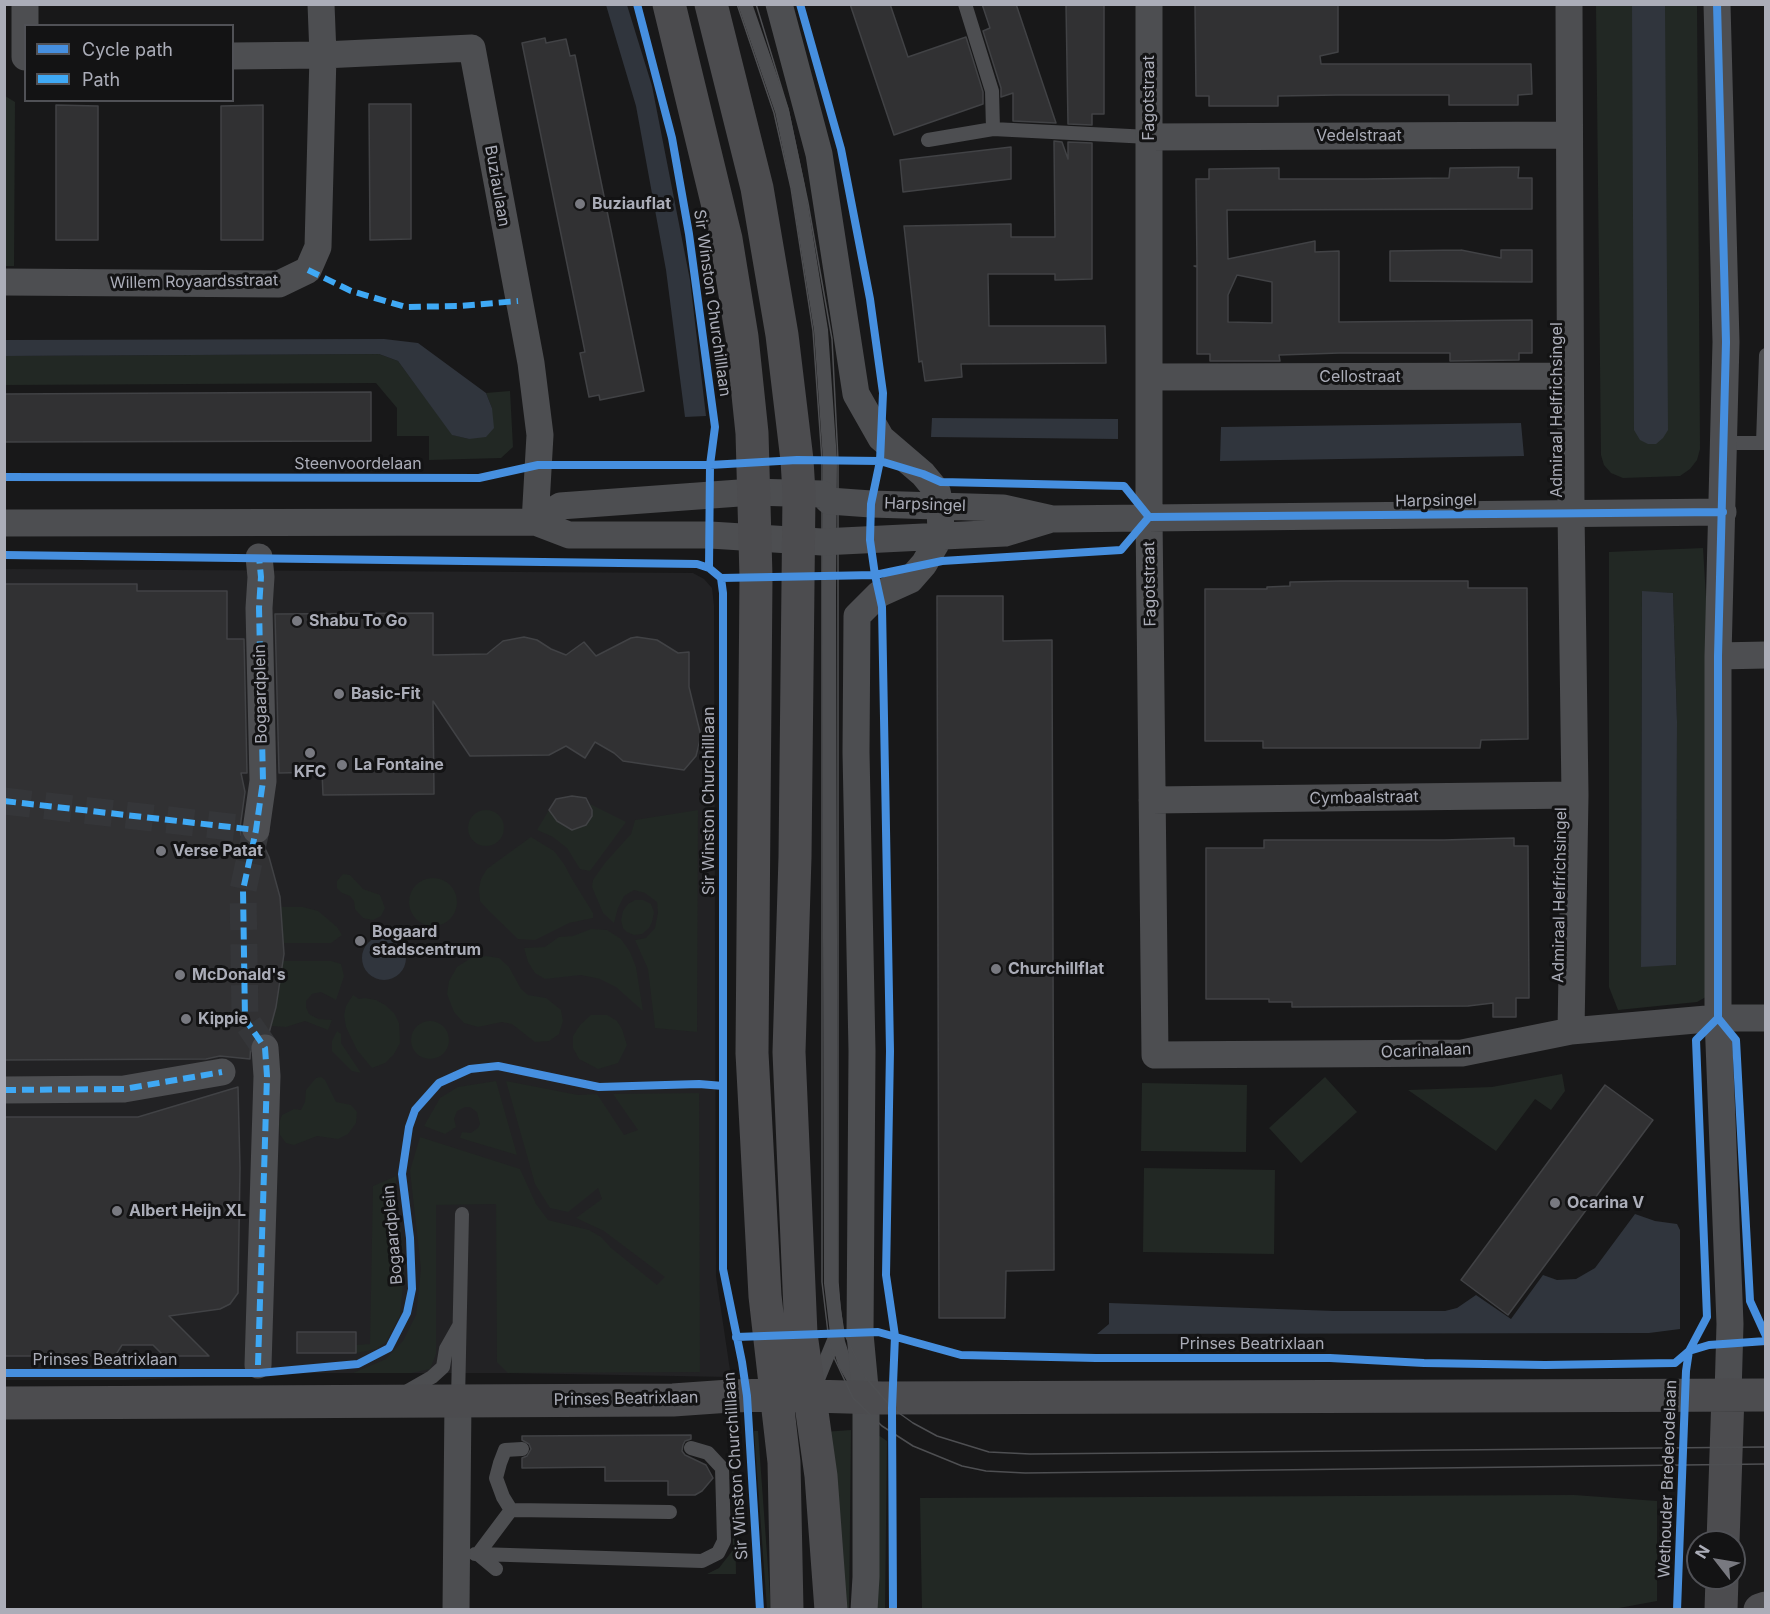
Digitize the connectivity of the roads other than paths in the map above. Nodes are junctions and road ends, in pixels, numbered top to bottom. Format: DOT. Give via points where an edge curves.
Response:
graph roads {
  1 [pos="25,4"];
  2 [pos="321,4"];
  3 [pos="669,4"];
  4 [pos="711,4"];
  5 [pos="745,4"];
  6 [pos="779,4"];
  7 [pos="965,4"];
  8 [pos="1149,4"];
  9 [pos="1569,4"];
  10 [pos="1717,4"];
  11 [pos="25,24"];
  12 [pos="323,55"];
  13 [pos="234,56"];
  14 [pos="4,57"];
  15 [pos="24,57"];
  16 [pos="993,129"];
  17 [pos="1569,135"];
  18 [pos="1149,137"];
  19 [pos="928,140"];
  20 [pos="4,282"];
  21 [pos="1766,355"];
  22 [pos="1570,376"];
  23 [pos="1149,377"];
  24 [pos="1725,443"];
  25 [pos="1764,443"];
  26 [pos="753,492"];
  27 [pos="814,497"];
  28 [pos="940,505"];
  29 [pos="1571,512"];
  30 [pos="1723,512"];
  31 [pos="1149,517"];
  32 [pos="1052,519"];
  33 [pos="535,522"];
  34 [pos="4,523"];
  35 [pos="941,535"];
  36 [pos="755,538"];
  37 [pos="813,542"];
  38 [pos="259,557"];
  39 [pos="1718,656"];
  40 [pos="1766,656"];
  41 [pos="1575,795"];
  42 [pos="1152,800"];
  43 [pos="256,830"];
  44 [pos="1718,1018"];
  45 [pos="1766,1018"];
  46 [pos="1571,1031"];
  47 [pos="265,1048"];
  48 [pos="1155,1055"];
  49 [pos="222,1072"];
  50 [pos="4,1090"];
  51 [pos="462,1214"];
  52 [pos="460,1324"];
  53 [pos="837,1333"];
  54 [pos="258,1365"];
  55 [pos="777,1395"];
  56 [pos="1728,1395"];
  57 [pos="1766,1395"];
  58 [pos="866,1398"];
  59 [pos="391,1400"];
  60 [pos="458,1400"];
  61 [pos="4,1403"];
  62 [pos="806,1407"];
  63 [pos="691,1448"];
  64 [pos="522,1449"];
  65 [pos="511,1510"];
  66 [pos="670,1512"];
  67 [pos="1723,1530"];
  68 [pos="468,1554"];
  69 [pos="496,1569"];
  70 [pos="1722,1590"];
  71 [pos="1766,1608"];
  72 [pos="456,1610"];
  73 [pos="787,1610"];
  74 [pos="831,1610"];
  75 [pos="864,1610"];
  76 [pos="1721,1610"];
  77 [pos="1760,1610"];
  1 -- 11 [label="street"];
  2 -- 12 [label="street, Willem Royaardsstraat"];
  3 -- 26 [label="street, Sir Winston Churchilllaan" via="726,239 742,337 752,432"];
  4 -- 27 [label="street" via="757,188 796,443"];
  5 -- 27 [label="lane" via="782,111 821,330 830,460"];
  6 -- 28 [label="street" via="819,154 856,394 881,438 937,491"];
  7 -- 16 [label="lane" via="992,91"];
  8 -- 18 [label="street, Fagotstraat"];
  9 -- 17 [label="street, Admiraal Helfrichsingel"];
  10 -- 24 [label="street"];
  12 -- 13 [label="street, Buziaulaan"];
  12 -- 20 [label="street, Willem Royaardsstraat" via="318,247 308,270 279,284"];
  12 -- 33 [label="street, Buziaulaan" via="472,48 531,363 540,435"];
  14 -- 15 [label="street"];
  16 -- 18 [label="lane"];
  16 -- 19 [label="lane"];
  17 -- 18 [label="street, Vedelstraat"];
  17 -- 22 [label="street, Admiraal Helfrichsingel"];
  18 -- 23 [label="street, Fagotstraat"];
  21 -- 25 [label="lane"];
  22 -- 23 [label="street, Cellostraat"];
  22 -- 29 [label="street, Admiraal Helfrichsingel"];
  23 -- 31 [label="street, Fagotstraat"];
  24 -- 25 [label="lane"];
  24 -- 30 [label="street"];
  26 -- 27 [label="street"];
  26 -- 33 [label="street" via="560,506"];
  26 -- 36 [label="street, Sir Winston Churchilllaan"];
  27 -- 28 [label="street, Harpsingel"];
  27 -- 37 [label="street"];
  28 -- 32 [label="street, Harpsingel" via="1003,508"];
  28 -- 35 [label="street"];
  29 -- 30 [label="street, Harpsingel"];
  29 -- 31 [label="street, Harpsingel"];
  29 -- 41 [label="street, Admiraal Helfrichsingel"];
  30 -- 39 [label="street"];
  31 -- 32 [label="street, Harpsingel"];
  31 -- 42 [label="street, Fagotstraat"];
  32 -- 35 [label="street, Harpsingel" via="1005,533"];
  33 -- 34 [label="street"];
  33 -- 36 [label="street" via="569,536 690,534"];
  35 -- 37 [label="street, Harpsingel"];
  35 -- 58 [label="street" via="910,580 879,594 857,616 862,1051 860,1334"];
  36 -- 37 [label="street"];
  36 -- 55 [label="street, Sir Winston Churchilllaan" via="752,1053 765,1296"];
  37 -- 53 [label="lane" via="831,1271"];
  37 -- 62 [label="street" via="795,856 789,1052"];
  38 -- 43 [label="street, Bogaardplein" via="263,781"];
  39 -- 40 [label="street"];
  39 -- 44 [label="street"];
  41 -- 42 [label="street, Cymbaalstraat"];
  41 -- 46 [label="street, Admiraal Helfrichsingel"];
  42 -- 48 [label="street, Fagotstraat"];
  44 -- 45 [label="street, Ocarinalaan"];
  44 -- 46 [label="street, Ocarinalaan"];
  44 -- 56 [label="street" via="1730,1324"];
  46 -- 48 [label="street, Ocarinalaan" via="1462,1053"];
  47 -- 54 [label="street"];
  49 -- 50 [label="street" via="124,1089"];
  51 -- 52 [label="lane"];
  52 -- 59 [label="lane" via="446,1349 443,1367"];
  52 -- 60 [label="lane"];
  53 -- 58 [label="lane" via="845,1364"];
  53 -- 62 [label="lane"];
  55 -- 60 [label="street, Prinses Beatrixlaan" via="674,1400"];
  55 -- 62 [label="street, Prinses Beatrixlaan"];
  55 -- 73 [label="street, Sir Winston Churchilllaan" via="788,1451"];
  56 -- 57 [label="street, Prinses Beatrixlaan"];
  56 -- 58 [label="street, Prinses Beatrixlaan"];
  56 -- 67 [label="street"];
  58 -- 62 [label="street, Prinses Beatrixlaan"];
  58 -- 75 [label="street"];
  59 -- 60 [label="street, Prinses Beatrixlaan"];
  59 -- 61 [label="street, Prinses Beatrixlaan"];
  60 -- 68 [label="street"];
  62 -- 74 [label="street" via="821,1476"];
  63 -- 68 [label="lane" via="708,1453 722,1468 724,1541 718,1553 702,1562"];
  64 -- 65 [label="lane" via="505,1450 496,1478"];
  65 -- 66 [label="lane"];
  65 -- 68 [label="lane"];
  68 -- 69 [label="lane"];
  68 -- 72 [label="street"];
  70 -- 76 [label="street"];
  71 -- 77 [label="street"];
}
